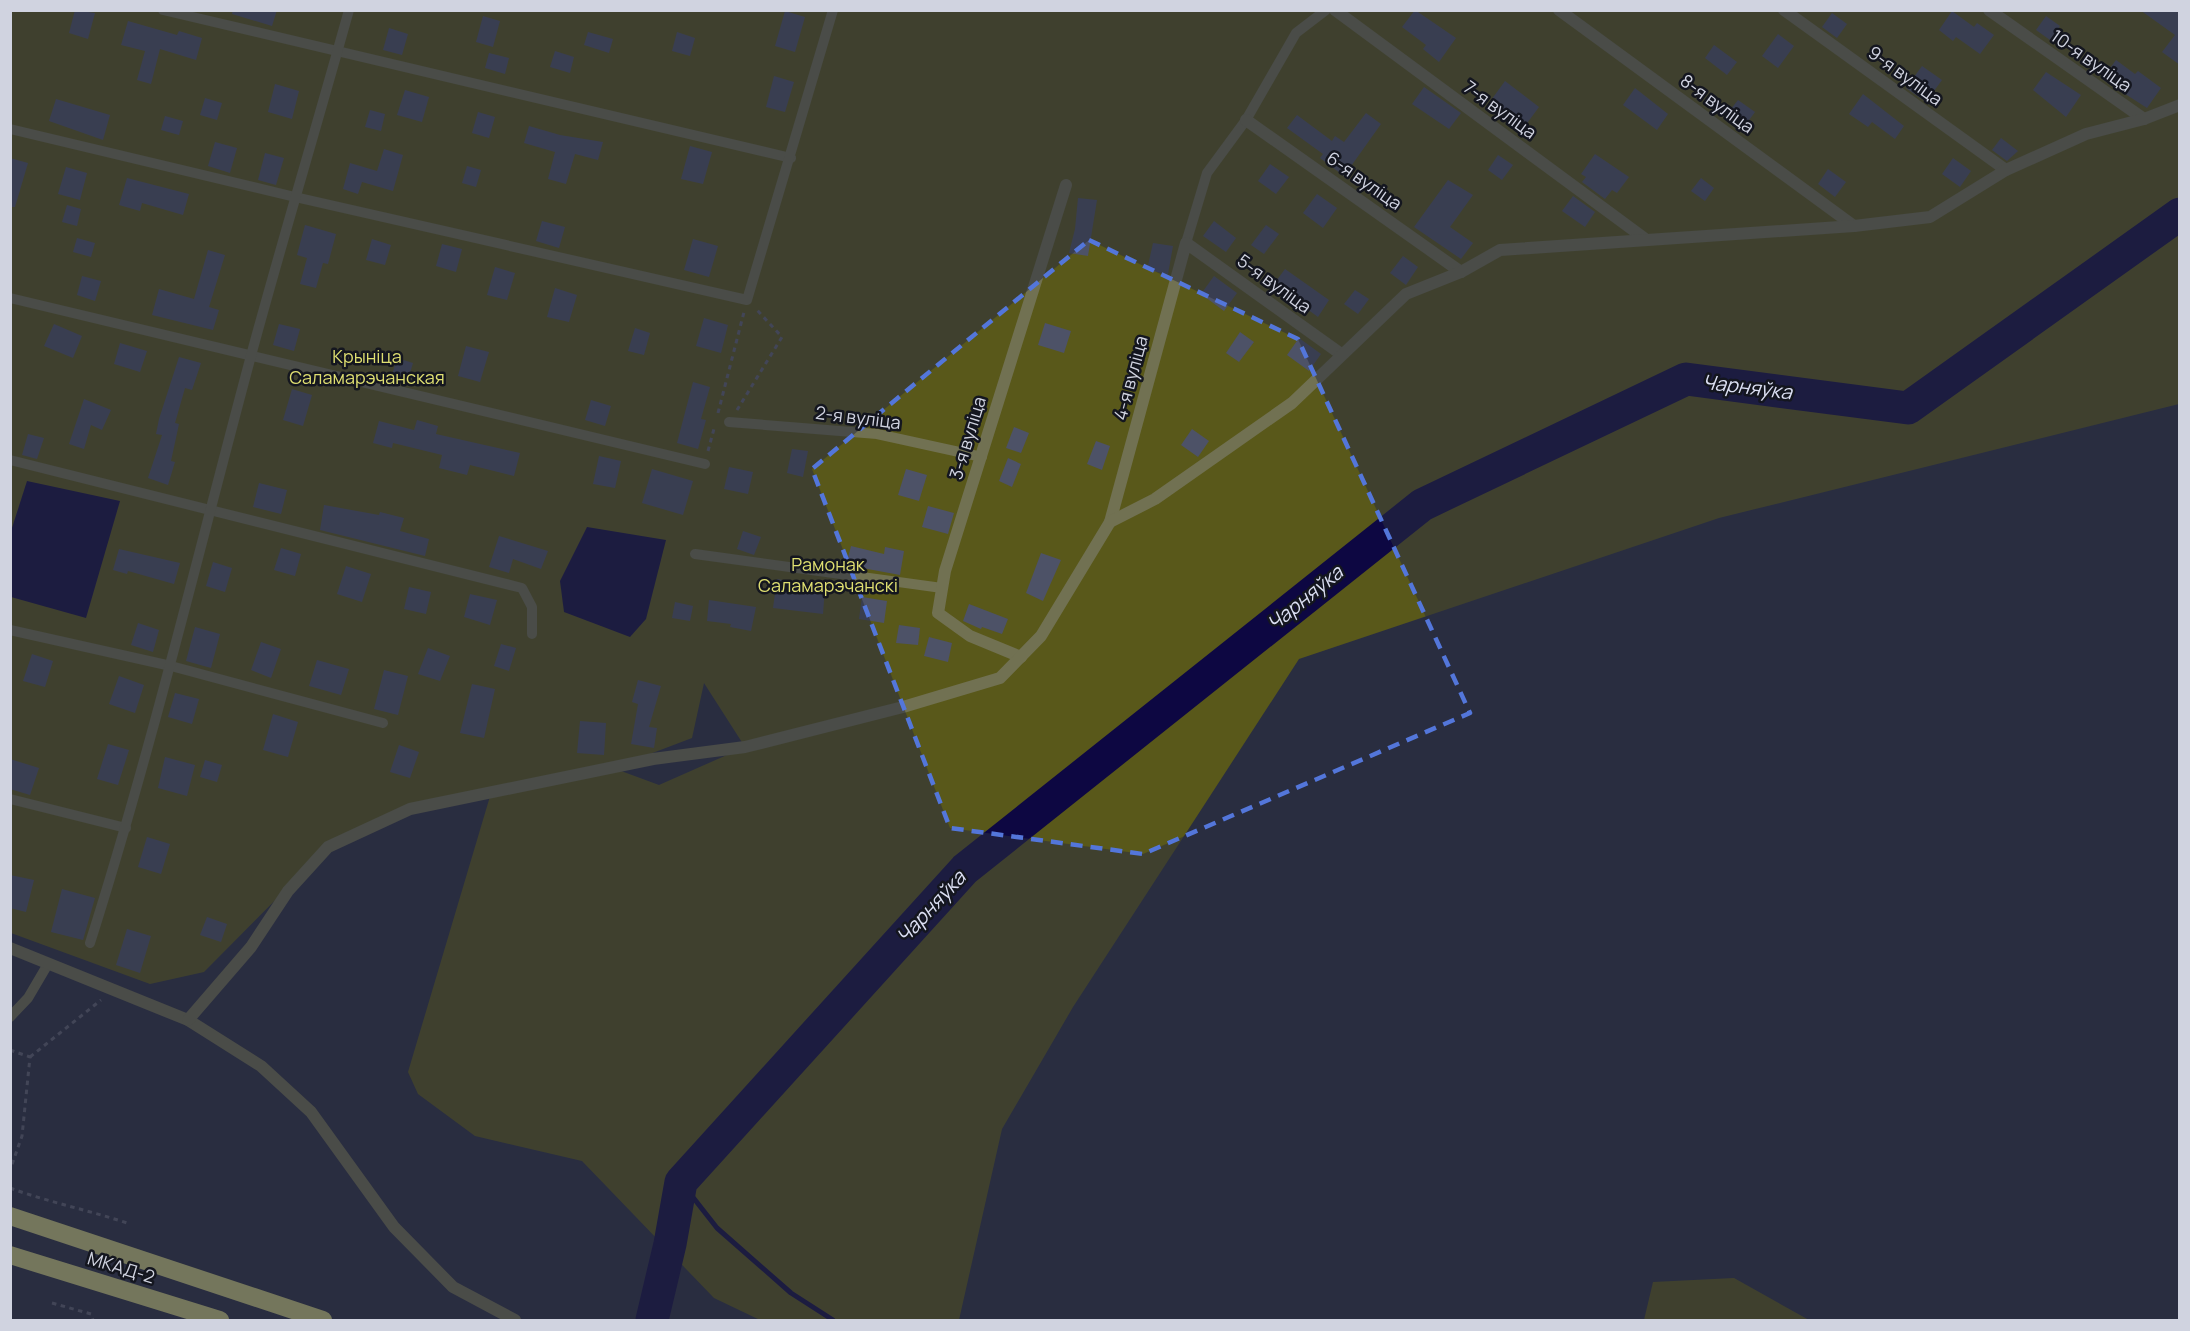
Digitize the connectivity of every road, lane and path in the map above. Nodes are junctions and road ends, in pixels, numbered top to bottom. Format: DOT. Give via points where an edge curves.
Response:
graph roads {
  1 [pos="163,10"];
  2 [pos="349,10"];
  3 [pos="833,10"];
  4 [pos="1326,10"];
  5 [pos="1335,10"];
  6 [pos="1558,10"];
  7 [pos="1784,10"];
  8 [pos="1989,10"];
  9 [pos="337,52"];
  10 [pos="2180,105"];
  11 [pos="2144,119"];
  12 [pos="1246,120"];
  13 [pos="10,129"];
  14 [pos="791,158"];
  15 [pos="2006,170"];
  16 [pos="1066,185"];
  17 [pos="295,197"];
  18 [pos="1854,226"];
  19 [pos="1644,238"];
  20 [pos="1186,243"];
  21 [pos="1461,272"];
  22 [pos="10,298"];
  23 [pos="747,300"];
  24 [pos="251,354"];
  25 [pos="1341,354"];
  26 [pos="729,422"];
  27 [pos="981,456"];
  28 [pos="10,459"];
  29 [pos="705,464"];
  30 [pos="211,512"];
  31 [pos="1110,522"];
  32 [pos="694,554"];
  33 [pos="942,588"];
  34 [pos="10,630"];
  35 [pos="532,634"];
  36 [pos="1021,657"];
  37 [pos="171,666"];
  38 [pos="383,723"];
  39 [pos="10,799"];
  40 [pos="126,828"];
  41 [pos="90,942"];
  42 [pos="10,948"];
  43 [pos="48,964"];
  44 [pos="106,987"];
  45 [pos="10,1017"];
  46 [pos="188,1020"];
  47 [pos="10,1050"];
  48 [pos="30,1057"];
  49 [pos="10,1170"];
  50 [pos="10,1188"];
  51 [pos="10,1216"];
  52 [pos="127,1223"];
  53 [pos="10,1255"];
  54 [pos="52,1303"];
  55 [pos="93,1320"];
  56 [pos="220,1320"];
  57 [pos="323,1320"];
  58 [pos="514,1320"];
  1 -- 9 [label="lane"];
  2 -- 9 [label="lane"];
  3 -- 14 [label="lane"];
  4 -- 12 [label="lane" via="1296,33"];
  5 -- 19 [label="street, 7-я вуліца"];
  6 -- 18 [label="street, 8-я вуліца"];
  7 -- 15 [label="street, 9-я вуліца"];
  8 -- 11 [label="street, 10-я вуліца"];
  9 -- 14 [label="lane"];
  9 -- 17 [label="lane"];
  10 -- 11 [label="street"];
  11 -- 15 [label="street" via="2086,134"];
  12 -- 20 [label="lane" via="1207,173"];
  12 -- 21 [label="street, 6-я вуліца"];
  13 -- 17 [label="lane"];
  14 -- 23 [label="lane"];
  15 -- 18 [label="street" via="1930,217"];
  16 -- 27 [label="street, 3-я вуліца"];
  17 -- 23 [label="lane"];
  17 -- 24 [label="lane"];
  18 -- 19 [label="street"];
  19 -- 21 [label="street" via="1500,250"];
  20 -- 25 [label="street, 5-я вуліца"];
  20 -- 31 [label="street, 4-я вуліца"];
  21 -- 25 [label="street" via="1406,294"];
  22 -- 24 [label="lane"];
  23 -- 26 [label="path" via="782,337"];
  23 -- 29 [label="path"];
  24 -- 29 [label="lane"];
  24 -- 30 [label="lane"];
  25 -- 31 [label="street" via="1292,403 1155,499"];
  26 -- 27 [label="lane, 2-я вуліца" via="877,434"];
  27 -- 33 [label="street, 3-я вуліца"];
  28 -- 30 [label="lane"];
  30 -- 35 [label="lane" via="522,588 532,607"];
  30 -- 37 [label="lane"];
  31 -- 36 [label="street, 4-я вуліца" via="1041,636"];
  32 -- 33 [label="lane"];
  33 -- 36 [label="street, 3-я вуліца" via="938,613 970,636"];
  34 -- 37 [label="lane"];
  36 -- 46 [label="street, 4-я вуліца" via="1000,678 752,745 653,759 410,809 328,847 288,891 250,947"];
  37 -- 38 [label="lane"];
  37 -- 40 [label="lane"];
  39 -- 40 [label="lane"];
  40 -- 41 [label="lane"];
  42 -- 43 [label="street"];
  43 -- 44 [label="street"];
  43 -- 45 [label="lane" via="28,998"];
  44 -- 46 [label="street"];
  44 -- 48 [label="path" via="101,1001"];
  46 -- 58 [label="street" via="261,1066 311,1112 393,1227 453,1287"];
  47 -- 48 [label="path"];
  48 -- 49 [label="path" via="22,1136"];
  50 -- 52 [label="path"];
  51 -- 57 [label="highway"];
  53 -- 56 [label="highway, МКАД-2"];
  54 -- 55 [label="path" via="92,1314"];
}
